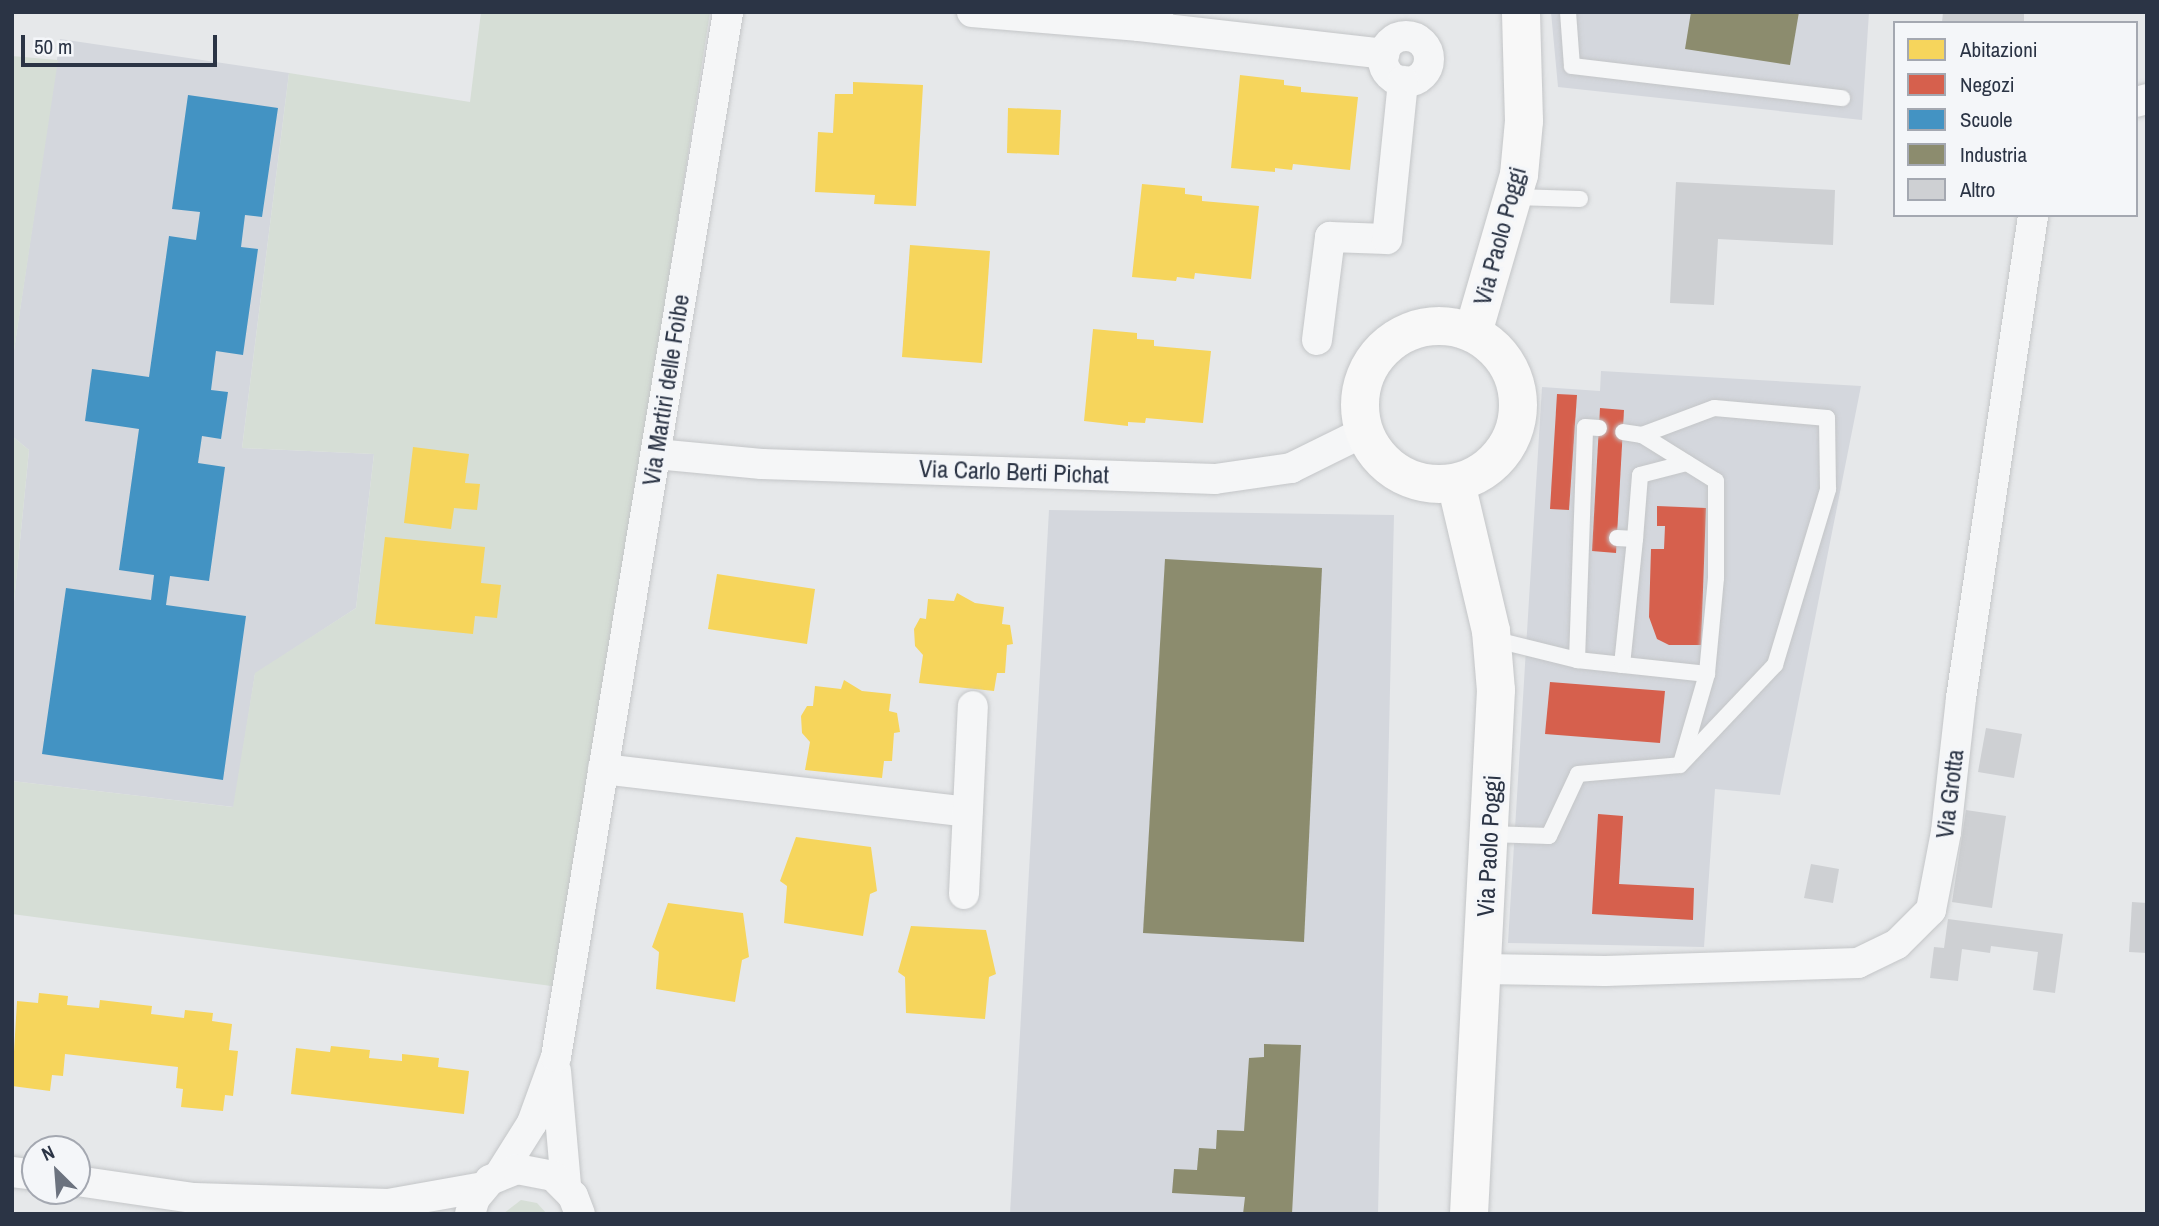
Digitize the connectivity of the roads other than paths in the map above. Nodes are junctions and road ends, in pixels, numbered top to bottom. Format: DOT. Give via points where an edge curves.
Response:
graph roads {
  1 [pos="728,12"];
  2 [pos="972,12"];
  3 [pos="1166,12"];
  4 [pos="1521,12"];
  5 [pos="1568,12"];
  6 [pos="1139,26"];
  7 [pos="1384,54"];
  8 [pos="1403,81"];
  9 [pos="1842,98"];
  10 [pos="1514,197"];
  11 [pos="1580,199"];
  12 [pos="2033,217"];
  13 [pos="1473,333"];
  14 [pos="1317,340"];
  15 [pos="1599,428"];
  16 [pos="1364,432"];
  17 [pos="1623,432"];
  18 [pos="1642,435"];
  19 [pos="656,454"];
  20 [pos="1686,463"];
  21 [pos="1456,483"];
  22 [pos="1617,538"];
  23 [pos="1635,539"];
  24 [pos="1492,639"];
  25 [pos="1577,660"];
  26 [pos="1622,665"];
  27 [pos="1707,674"];
  28 [pos="973,706"];
  29 [pos="1682,762"];
  30 [pos="603,769"];
  31 [pos="967,812"];
  32 [pos="1489,834"];
  33 [pos="964,894"];
  34 [pos="1483,969"];
  35 [pos="555,1057"];
  36 [pos="492,1181"];
  37 [pos="91,1184"];
  38 [pos="566,1186"];
  39 [pos="388,1204"];
  40 [pos="193,1206"];
  41 [pos="416,1214"];
  42 [pos="470,1214"];
  43 [pos="580,1214"];
  44 [pos="1469,1214"];
  1 -- 19 [label="street, Via Martiri delle Foibe"];
  2 -- 6 [label="street"];
  3 -- 6 [label="street"];
  4 -- 10 [label="main road, Via Paolo Poggi" via="1524,121"];
  5 -- 9 [label="lane" via="1573,66"];
  6 -- 7 [label="street"];
  7 -- 8 [label="street" via="1387,72"];
  7 -- 8 [label="street" via="1389,44 1402,37 1417,39 1427,49 1426,71 1414,81"];
  8 -- 14 [label="street" via="1387,239 1330,236"];
  10 -- 11 [label="lane"];
  10 -- 13 [label="main road, Via Paolo Poggi"];
  12 -- 34 [label="street, Via Grotta" via="1961,698 1947,832 1931,910 1898,944 1858,963 1605,971"];
  13 -- 16 [label="main road" via="1448,326 1421,327 1396,338 1376,356 1364,380 1359,406"];
  13 -- 21 [label="main road" via="1502,355 1517,387 1519,405 1511,440 1502,455 1473,477"];
  15 -- 25 [label="lane" via="1585,427 1587,537"];
  16 -- 19 [label="street, Via Carlo Berti Pichat" via="1292,468 1214,479 762,464"];
  16 -- 21 [label="main road" via="1379,457 1401,475 1418,482"];
  17 -- 18 [label="lane"];
  18 -- 20 [label="lane"];
  18 -- 29 [label="lane" via="1714,408 1826,418 1828,489 1775,665"];
  19 -- 30 [label="street, Via Martiri delle Foibe"];
  20 -- 23 [label="lane" via="1640,475"];
  20 -- 27 [label="lane" via="1716,481 1716,578"];
  21 -- 24 [label="main road, Via Paolo Poggi"];
  22 -- 23 [label="lane"];
  23 -- 26 [label="lane"];
  24 -- 25 [label="lane"];
  24 -- 32 [label="main road, Via Paolo Poggi" via="1496,690"];
  25 -- 26 [label="lane"];
  26 -- 27 [label="lane"];
  27 -- 29 [label="lane"];
  28 -- 31 [label="street"];
  29 -- 32 [label="lane" via="1578,774 1549,836"];
  30 -- 31 [label="street"];
  30 -- 35 [label="street, Via Martiri delle Foibe"];
  31 -- 33 [label="street"];
  32 -- 34 [label="main road, Via Paolo Poggi"];
  34 -- 44 [label="main road, Via Paolo Poggi"];
  35 -- 36 [label="street, Via Martiri delle Foibe" via="532,1123"];
  35 -- 38 [label="street, Via Martiri delle Foibe"];
  36 -- 38 [label="street" via="517,1169 539,1170"];
  36 -- 39 [label="street"];
  36 -- 42 [label="street, Via Martiri delle Foibe"];
  37 -- 40 [label="street"];
  38 -- 43 [label="street, Via Martiri delle Foibe"];
  39 -- 40 [label="street"];
  39 -- 41 [label="street"];
}
